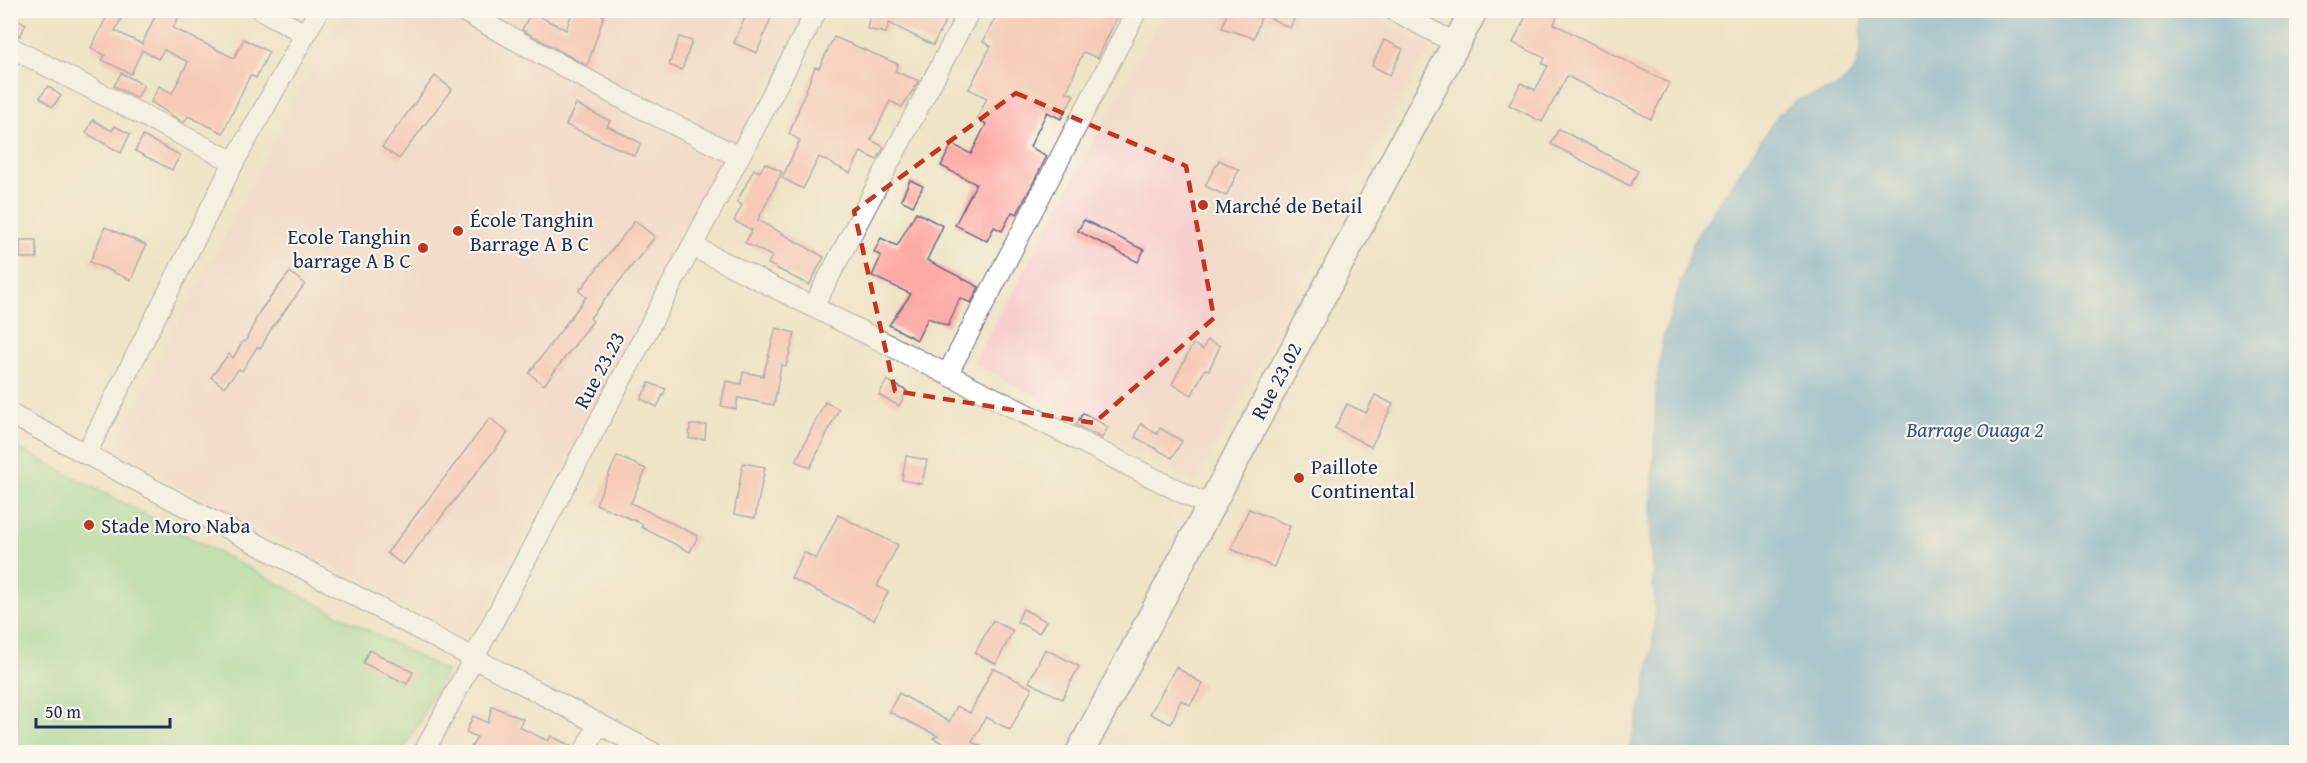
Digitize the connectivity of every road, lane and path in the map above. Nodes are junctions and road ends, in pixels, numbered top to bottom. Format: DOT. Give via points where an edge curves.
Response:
graph roads {
  1 [pos="261,10"];
  2 [pos="319,10"];
  3 [pos="461,10"];
  4 [pos="817,10"];
  5 [pos="970,10"];
  6 [pos="1137,10"];
  7 [pos="1393,10"];
  8 [pos="1474,10"];
  9 [pos="306,34"];
  10 [pos="1455,43"];
  11 [pos="10,47"];
  12 [pos="739,157"];
  13 [pos="234,162"];
  14 [pos="692,246"];
  15 [pos="813,307"];
  16 [pos="948,373"];
  17 [pos="10,414"];
  18 [pos="86,454"];
  19 [pos="1209,506"];
  20 [pos="473,659"];
  21 [pos="598,725"];
  22 [pos="424,753"];
  23 [pos="584,753"];
  24 [pos="652,753"];
  25 [pos="1080,753"];
  1 -- 9 [label="street"];
  2 -- 9 [label="street"];
  3 -- 12 [label="street"];
  4 -- 12 [label="street, Rue 23.23"];
  5 -- 15 [label="street"];
  6 -- 16 [label="street"];
  7 -- 10 [label="street"];
  8 -- 10 [label="street, Rue 23.02"];
  9 -- 13 [label="street"];
  10 -- 19 [label="street, Rue 23.02"];
  11 -- 13 [label="street"];
  12 -- 14 [label="street, Rue 23.23"];
  13 -- 18 [label="street"];
  14 -- 15 [label="street"];
  14 -- 20 [label="street, Rue 23.23"];
  15 -- 16 [label="street"];
  16 -- 19 [label="street"];
  17 -- 18 [label="street"];
  18 -- 20 [label="street"];
  19 -- 25 [label="street, Rue 23.02"];
  20 -- 21 [label="street"];
  20 -- 22 [label="street, Rue 23.23"];
  21 -- 23 [label="street"];
  21 -- 24 [label="street"];
}
